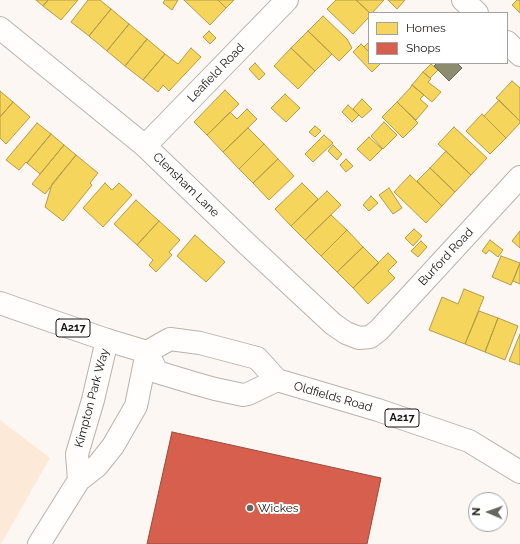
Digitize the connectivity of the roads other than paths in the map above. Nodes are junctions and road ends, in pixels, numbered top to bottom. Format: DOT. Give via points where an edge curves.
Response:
graph roads {
  1 [pos="287,0"];
  2 [pos="463,0"];
  3 [pos="476,12"];
  4 [pos="0,28"];
  5 [pos="508,43"];
  6 [pos="520,55"];
  7 [pos="145,146"];
  8 [pos="520,177"];
  9 [pos="0,303"];
  10 [pos="370,336"];
  11 [pos="107,340"];
  12 [pos="147,352"];
  13 [pos="277,380"];
  14 [pos="520,472"];
  15 [pos="79,480"];
  16 [pos="39,544"];
  1 -- 7 [label="main road, Leafield Road"];
  2 -- 3 [label="main road"];
  4 -- 7 [label="main road, Clensham Lane"];
  5 -- 6 [label="main road"];
  7 -- 10 [label="main road, Clensham Lane" via="332,324 359,338"];
  8 -- 10 [label="main road, Burford Road" via="379,330"];
  9 -- 11 [label="main road, A217"];
  11 -- 12 [label="main road, A217"];
  11 -- 15 [label="main road, Kimpton Park Way" via="77,454"];
  12 -- 13 [label="main road, Oldfields Road" via="170,339 221,348 257,358"];
  12 -- 13 [label="main road, Oldfields Road" via="157,372 215,389 243,395"];
  12 -- 15 [label="main road" via="136,406 113,446 97,466"];
  13 -- 14 [label="main road, Oldfields Road / A217" via="469,441"];
  15 -- 16 [label="main road"];
}
